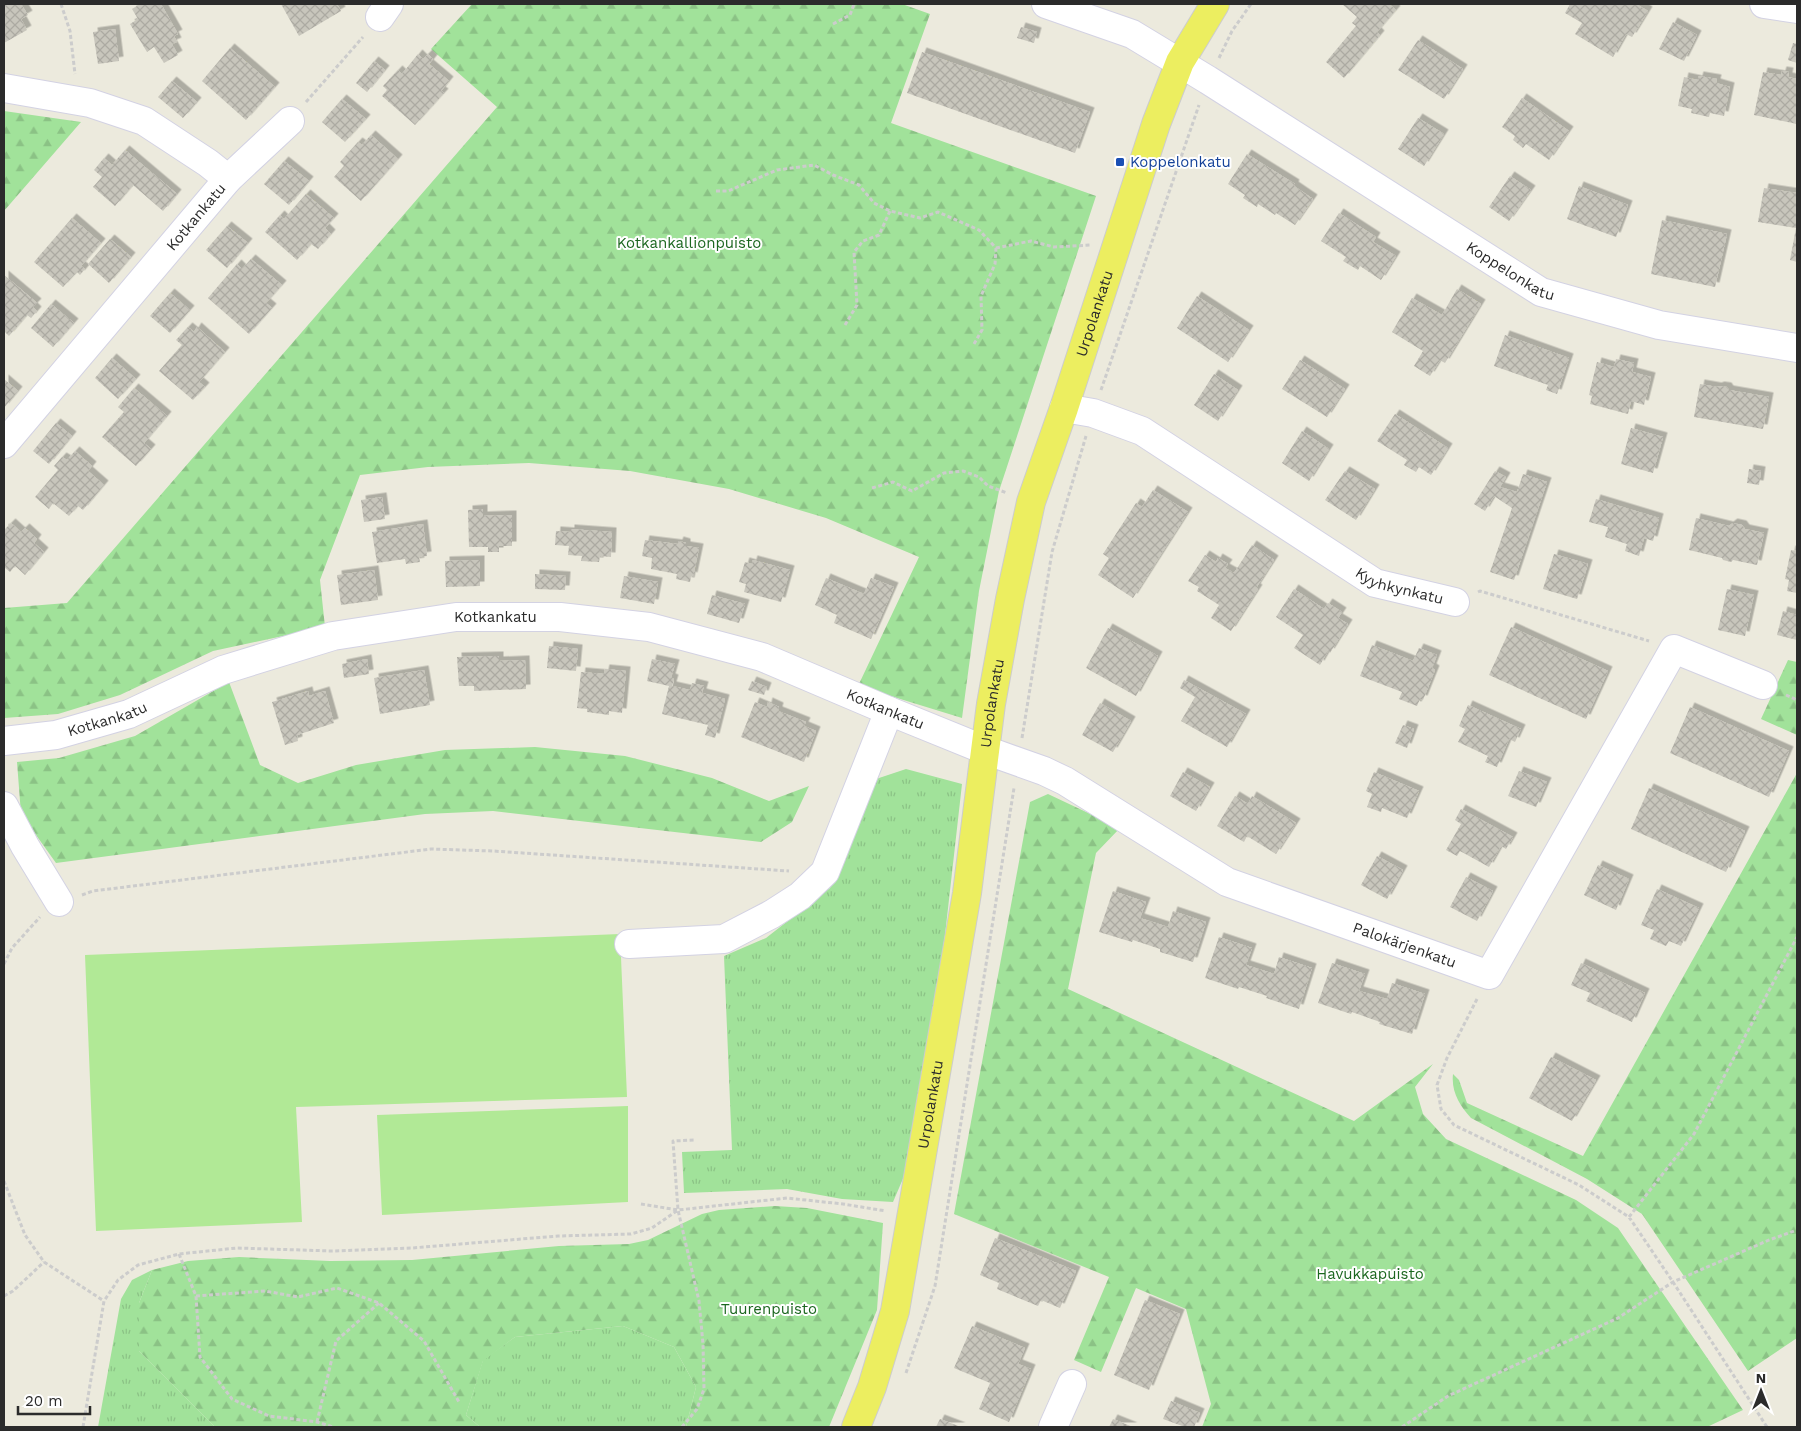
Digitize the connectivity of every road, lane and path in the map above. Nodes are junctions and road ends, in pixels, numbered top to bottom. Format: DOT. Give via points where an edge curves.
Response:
graph roads {
  1 [pos="61,4"];
  2 [pos="854,4"];
  3 [pos="1046,4"];
  4 [pos="1215,4"];
  5 [pos="1251,4"];
  6 [pos="1764,4"];
  7 [pos="1797,9"];
  8 [pos="384,10"];
  9 [pos="833,24"];
  10 [pos="1180,62"];
  11 [pos="1208,80"];
  12 [pos="4,88"];
  13 [pos="78,100"];
  14 [pos="290,121"];
  15 [pos="228,179"];
  16 [pos="716,191"];
  17 [pos="890,211"];
  18 [pos="1118,244"];
  19 [pos="996,248"];
  20 [pos="845,326"];
  21 [pos="974,344"];
  22 [pos="1797,348"];
  23 [pos="1064,408"];
  24 [pos="1093,413"];
  25 [pos="4,444"];
  26 [pos="988,486"];
  27 [pos="872,488"];
  28 [pos="1455,602"];
  29 [pos="1674,649"];
  30 [pos="1763,685"];
  31 [pos="889,711"];
  32 [pos="4,740"];
  33 [pos="985,750"];
  34 [pos="1018,761"];
  35 [pos="4,806"];
  36 [pos="825,872"];
  37 [pos="59,902"];
  38 [pos="1797,937"];
  39 [pos="629,944"];
  40 [pos="4,964"];
  41 [pos="1489,975"];
  42 [pos="694,1140"];
  43 [pos="4,1181"];
  44 [pos="641,1204"];
  45 [pos="678,1210"];
  46 [pos="911,1215"];
  47 [pos="1629,1217"];
  48 [pos="946,1220"];
  49 [pos="1797,1230"];
  50 [pos="179,1254"];
  51 [pos="44,1262"];
  52 [pos="1674,1282"];
  53 [pos="4,1296"];
  54 [pos="196,1296"];
  55 [pos="104,1301"];
  56 [pos="379,1304"];
  57 [pos="904,1377"];
  58 [pos="1072,1384"];
  59 [pos="458,1402"];
  60 [pos="317,1422"];
  61 [pos="83,1427"];
  62 [pos="333,1427"];
  63 [pos="682,1427"];
  64 [pos="856,1427"];
  65 [pos="1054,1427"];
  66 [pos="1402,1427"];
  67 [pos="1767,1427"];
  1 -- 13 [label="path" via="70,31"];
  2 -- 9 [label="path" via="850,14"];
  3 -- 10 [label="street, Koppelonkatu" via="1132,34"];
  4 -- 10 [label="main road, Urpolankatu"];
  5 -- 11 [label="path" via="1232,31"];
  6 -- 7 [label="street"];
  8 -- 14 [label="path"];
  10 -- 11 [label="street, Koppelonkatu"];
  10 -- 18 [label="main road, Urpolankatu" via="1156,124"];
  11 -- 22 [label="street, Koppelonkatu" via="1541,292 1659,325"];
  11 -- 24 [label="path"];
  12 -- 13 [label="street, Kotkankatu"];
  13 -- 15 [label="street, Kotkankatu" via="144,121"];
  14 -- 15 [label="street"];
  15 -- 25 [label="street, Kotkankatu"];
  16 -- 17 [label="path" via="728,191 777,170 814,165 832,176 859,185 874,202"];
  17 -- 19 [label="path" via="920,218 938,212 979,230"];
  17 -- 20 [label="path" via="878,235 864,240 854,252 857,305"];
  18 -- 19 [label="path" via="1104,241 1086,247 1054,247 1032,241"];
  18 -- 23 [label="main road, Urpolankatu"];
  19 -- 21 [label="path" via="994,264 981,296 982,330"];
  23 -- 24 [label="street, Kyyhkynkatu"];
  23 -- 33 [label="main road, Urpolankatu" via="1032,502 1010,599"];
  24 -- 28 [label="street, Kyyhkynkatu" via="1142,431 1375,583"];
  24 -- 34 [label="path" via="1052,552"];
  26 -- 27 [label="path" via="963,471 944,473 912,491 893,482"];
  28 -- 29 [label="path, Kyyhkynkatu" via="1480,591"];
  29 -- 30 [label="street"];
  29 -- 41 [label="street"];
  31 -- 32 [label="street, Kotkankatu" via="762,657 649,627 560,616 456,617 333,636 223,670 129,714 56,735"];
  31 -- 33 [label="street, Kotkankatu"];
  31 -- 36 [label="street"];
  33 -- 34 [label="street, Palokärjenkatu"];
  33 -- 46 [label="main road, Urpolankatu" via="966,894"];
  34 -- 41 [label="street, Palokärjenkatu" via="1065,781 1227,882"];
  34 -- 48 [label="path"];
  35 -- 37 [label="street"];
  36 -- 37 [label="path" via="431,849 93,891"];
  36 -- 39 [label="street" via="800,896 724,939"];
  37 -- 40 [label="path" via="39,918 12,948"];
  38 -- 47 [label="path" via="1694,1134"];
  41 -- 47 [label="path" via="1437,1085 1441,1109 1454,1125 1579,1185"];
  42 -- 45 [label="path" via="673,1140"];
  43 -- 51 [label="path" via="25,1235"];
  44 -- 45 [label="path"];
  45 -- 46 [label="path" via="787,1198"];
  45 -- 50 [label="path" via="652,1228 631,1234 558,1236 412,1248 332,1251 237,1248"];
  45 -- 63 [label="path" via="699,1301 704,1389 697,1409"];
  46 -- 48 [label="path"];
  46 -- 64 [label="main road, Urpolankatu" via="895,1311"];
  47 -- 52 [label="path"];
  48 -- 57 [label="path" via="935,1286"];
  49 -- 52 [label="path"];
  50 -- 54 [label="path"];
  50 -- 55 [label="path" via="138,1266 118,1280"];
  51 -- 53 [label="path"];
  51 -- 55 [label="path"];
  52 -- 66 [label="path" via="1618,1318 1448,1396"];
  52 -- 67 [label="path"];
  54 -- 56 [label="path" via="265,1291 298,1297 336,1288"];
  54 -- 60 [label="path" via="200,1357 232,1399 269,1416"];
  55 -- 61 [label="path"];
  56 -- 59 [label="path" via="424,1342"];
  56 -- 60 [label="path" via="336,1342"];
  58 -- 65 [label="street"];
  60 -- 62 [label="path"];
}
